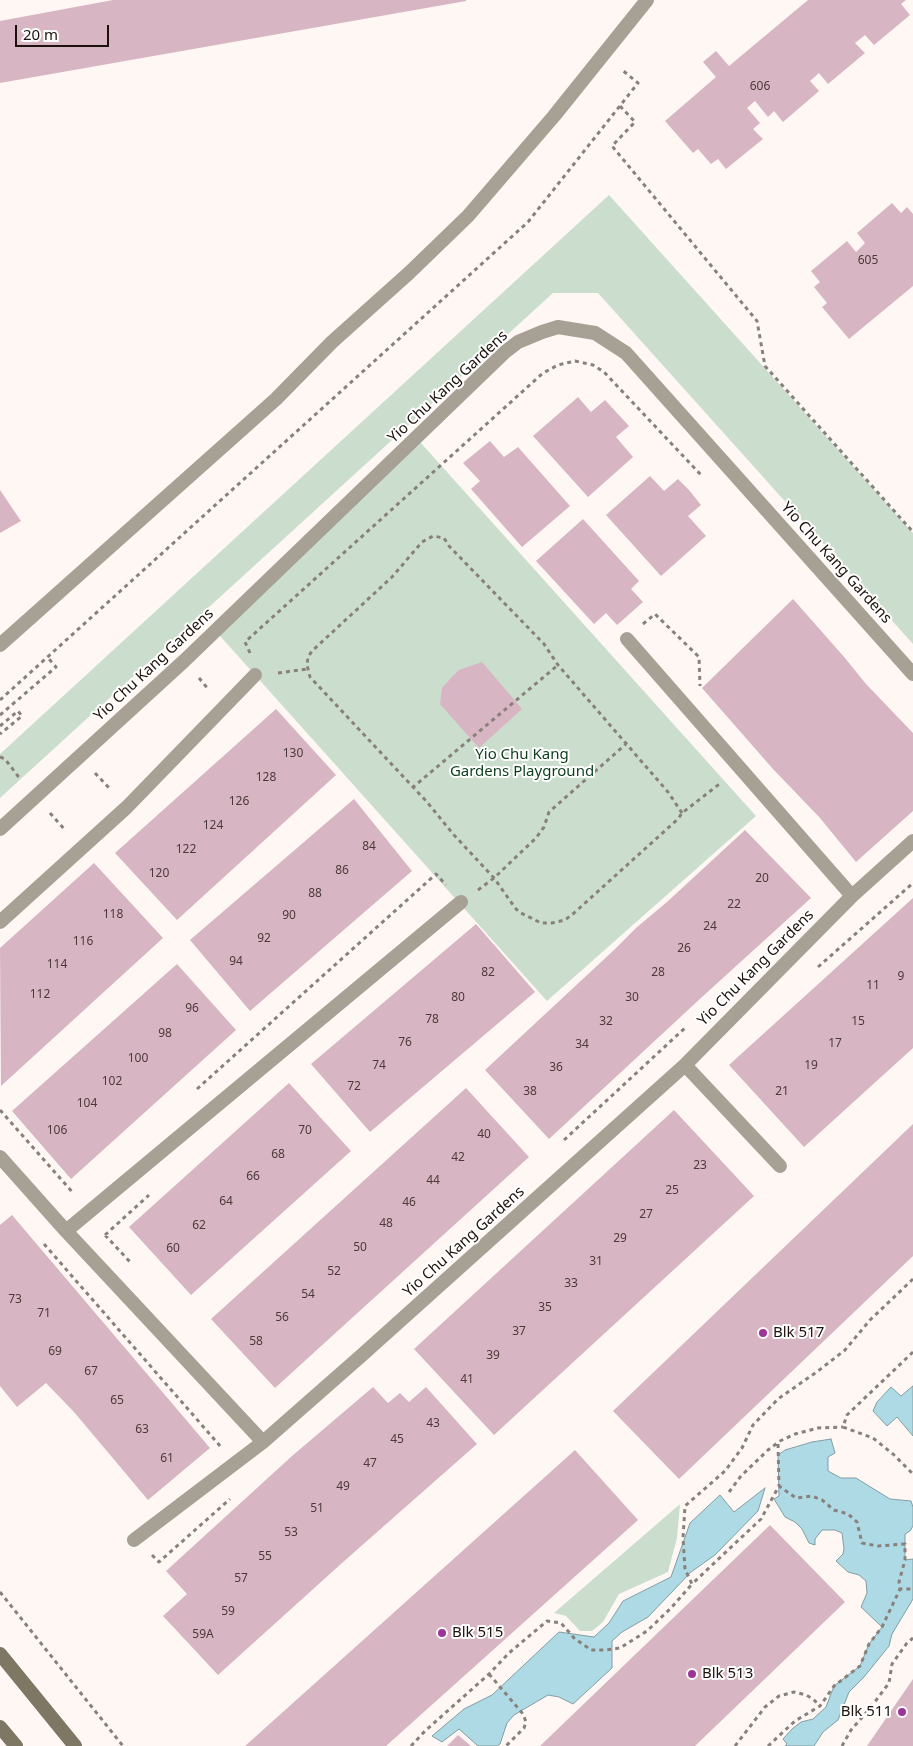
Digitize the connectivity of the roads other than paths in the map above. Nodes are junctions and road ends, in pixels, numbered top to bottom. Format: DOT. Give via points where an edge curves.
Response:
graph roads {
  1 [pos="647,0"];
  2 [pos="627,639"];
  3 [pos="0,645"];
  4 [pos="913,674"];
  5 [pos="255,675"];
  6 [pos="0,829"];
  7 [pos="913,841"];
  8 [pos="852,896"];
  9 [pos="461,902"];
  10 [pos="0,922"];
  11 [pos="685,1064"];
  12 [pos="0,1157"];
  13 [pos="780,1166"];
  14 [pos="66,1231"];
  15 [pos="263,1442"];
  16 [pos="134,1540"];
  17 [pos="0,1654"];
  18 [pos="0,1727"];
  19 [pos="16,1746"];
  20 [pos="74,1746"];
  1 -- 3 [label="street" via="468,216 332,342 276,399"];
  2 -- 8 [label="street"];
  4 -- 6 [label="street, Yio Chu Kang Gardens" via="626,352 595,333 558,327 518,342 506,352 184,660"];
  5 -- 10 [label="street" via="127,807"];
  7 -- 8 [label="street, Yio Chu Kang Gardens"];
  8 -- 11 [label="street, Yio Chu Kang Gardens"];
  9 -- 14 [label="street"];
  11 -- 13 [label="street"];
  11 -- 15 [label="street, Yio Chu Kang Gardens"];
  12 -- 14 [label="street"];
  14 -- 15 [label="street"];
  15 -- 16 [label="street, Yio Chu Kang Gardens"];
  17 -- 20 [label="main road"];
  18 -- 19 [label="main road"];
}
